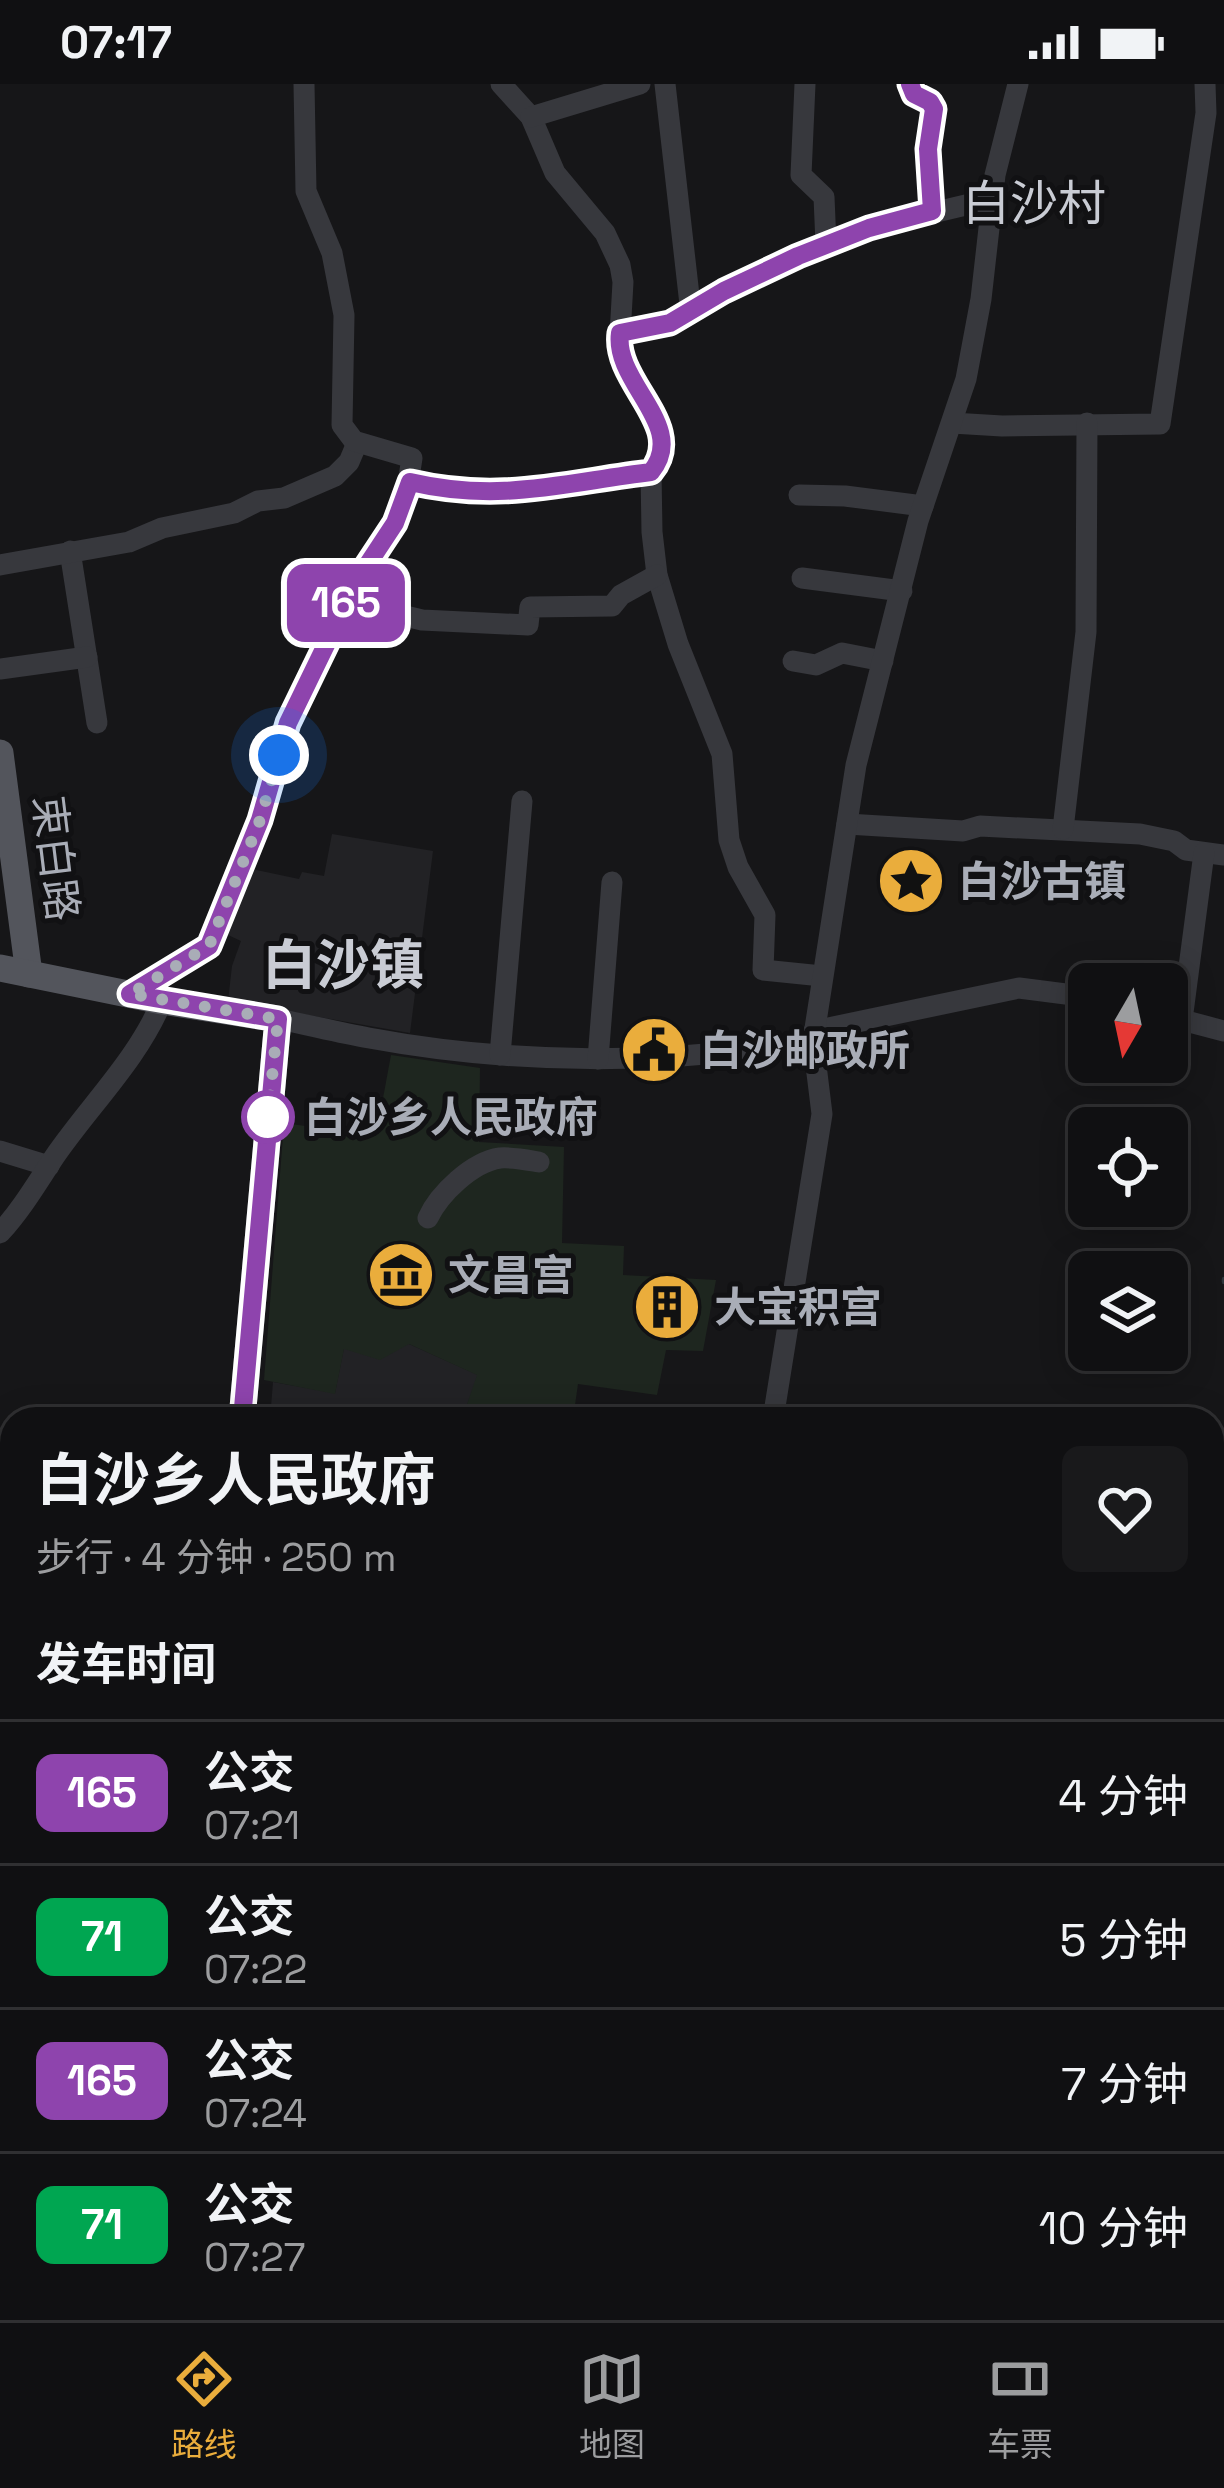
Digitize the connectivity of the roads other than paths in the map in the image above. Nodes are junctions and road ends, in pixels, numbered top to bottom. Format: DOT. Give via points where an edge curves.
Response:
graph roads {
  1 [pos="304,84"];
  2 [pos="501,84"];
  3 [pos="640,84"];
  4 [pos="665,84"];
  5 [pos="805,84"];
  6 [pos="910,84"];
  7 [pos="1018,84"];
  8 [pos="1205,84"];
  9 [pos="531,117"];
  10 [pos="992,199"];
  11 [pos="932,211"];
  12 [pos="826,244"];
  13 [pos="691,313"];
  14 [pos="620,333"];
  15 [pos="952,423"];
  16 [pos="1087,423"];
  17 [pos="357,443"];
  18 [pos="651,472"];
  19 [pos="410,482"];
  20 [pos="799,495"];
  21 [pos="923,506"];
  22 [pos="70,551"];
  23 [pos="0,565"];
  24 [pos="658,575"];
  25 [pos="802,578"];
  26 [pos="902,591"];
  27 [pos="347,602"];
  28 [pos="87,657"];
  29 [pos="794,661"];
  30 [pos="883,661"];
  31 [pos="0,669"];
  32 [pos="97,722"];
  33 [pos="0,753"];
  34 [pos="522,801"];
  35 [pos="847,824"];
  36 [pos="1063,829"];
  37 [pos="1214,854"];
  38 [pos="611,882"];
  39 [pos="1187,963"];
  40 [pos="0,968"];
  41 [pos="29,974"];
  42 [pos="822,976"];
  43 [pos="130,994"];
  44 [pos="1068,994"];
  45 [pos="162,1001"];
  46 [pos="278,1019"];
  47 [pos="1188,1022"];
  48 [pos="1224,1031"];
  49 [pos="813,1036"];
  50 [pos="500,1055"];
  51 [pos="598,1059"];
  52 [pos="0,1151"];
  53 [pos="539,1162"];
  54 [pos="49,1166"];
  55 [pos="428,1218"];
  56 [pos="0,1232"];
  57 [pos="243,1407"];
  58 [pos="775,1407"];
  1 -- 17 [label="street" via="306,191 341,294 342,424"];
  2 -- 9 [label="street"];
  3 -- 9 [label="street"];
  4 -- 13 [label="street"];
  5 -- 12 [label="street" via="801,176 824,196"];
  6 -- 11 [label="street" via="934,109"];
  7 -- 10 [label="street"];
  8 -- 16 [label="street" via="1160,424"];
  9 -- 14 [label="street" via="555,173 613,249 623,282"];
  10 -- 11 [label="street"];
  10 -- 15 [label="street" via="981,299"];
  11 -- 12 [label="street"];
  12 -- 13 [label="street"];
  13 -- 14 [label="street"];
  14 -- 18 [label="street" via="622,361 662,436 662,459"];
  15 -- 16 [label="street"];
  15 -- 21 [label="street"];
  16 -- 36 [label="street" via="1086,632"];
  17 -- 19 [label="street" via="412,458"];
  17 -- 22 [label="street" via="335,476 284,498"];
  18 -- 19 [label="street" via="510,494"];
  18 -- 24 [label="street"];
  19 -- 27 [label="street"];
  20 -- 21 [label="street"];
  21 -- 26 [label="street"];
  22 -- 23 [label="street"];
  22 -- 28 [label="street"];
  24 -- 27 [label="street" via="612,606 530,607 528,626 422,620"];
  24 -- 42 [label="street" via="722,754 729,840 765,915 763,970"];
  25 -- 26 [label="street"];
  26 -- 30 [label="street"];
  27 -- 43 [label="street" via="288,723 209,946"];
  28 -- 31 [label="street"];
  28 -- 32 [label="street"];
  29 -- 30 [label="street" via="816,665 842,652"];
  30 -- 35 [label="street"];
  33 -- 41 [label="main road, 束白路"];
  34 -- 50 [label="street"];
  35 -- 36 [label="street"];
  35 -- 42 [label="street"];
  36 -- 37 [label="street" via="1159,837"];
  37 -- 39 [label="street"];
  38 -- 51 [label="street"];
  40 -- 41 [label="main road"];
  41 -- 43 [label="main road"];
  42 -- 49 [label="street"];
  43 -- 45 [label="main road"];
  44 -- 49 [label="street" via="1019,988"];
  45 -- 46 [label="main road"];
  45 -- 54 [label="street" via="150,1030"];
  46 -- 50 [label="street"];
  46 -- 57 [label="main road"];
  47 -- 48 [label="street"];
  49 -- 51 [label="street"];
  49 -- 58 [label="street" via="822,1114"];
  50 -- 51 [label="street"];
  52 -- 54 [label="street"];
  53 -- 55 [label="street" via="488,1162 463,1177"];
  54 -- 56 [label="street"];
}
